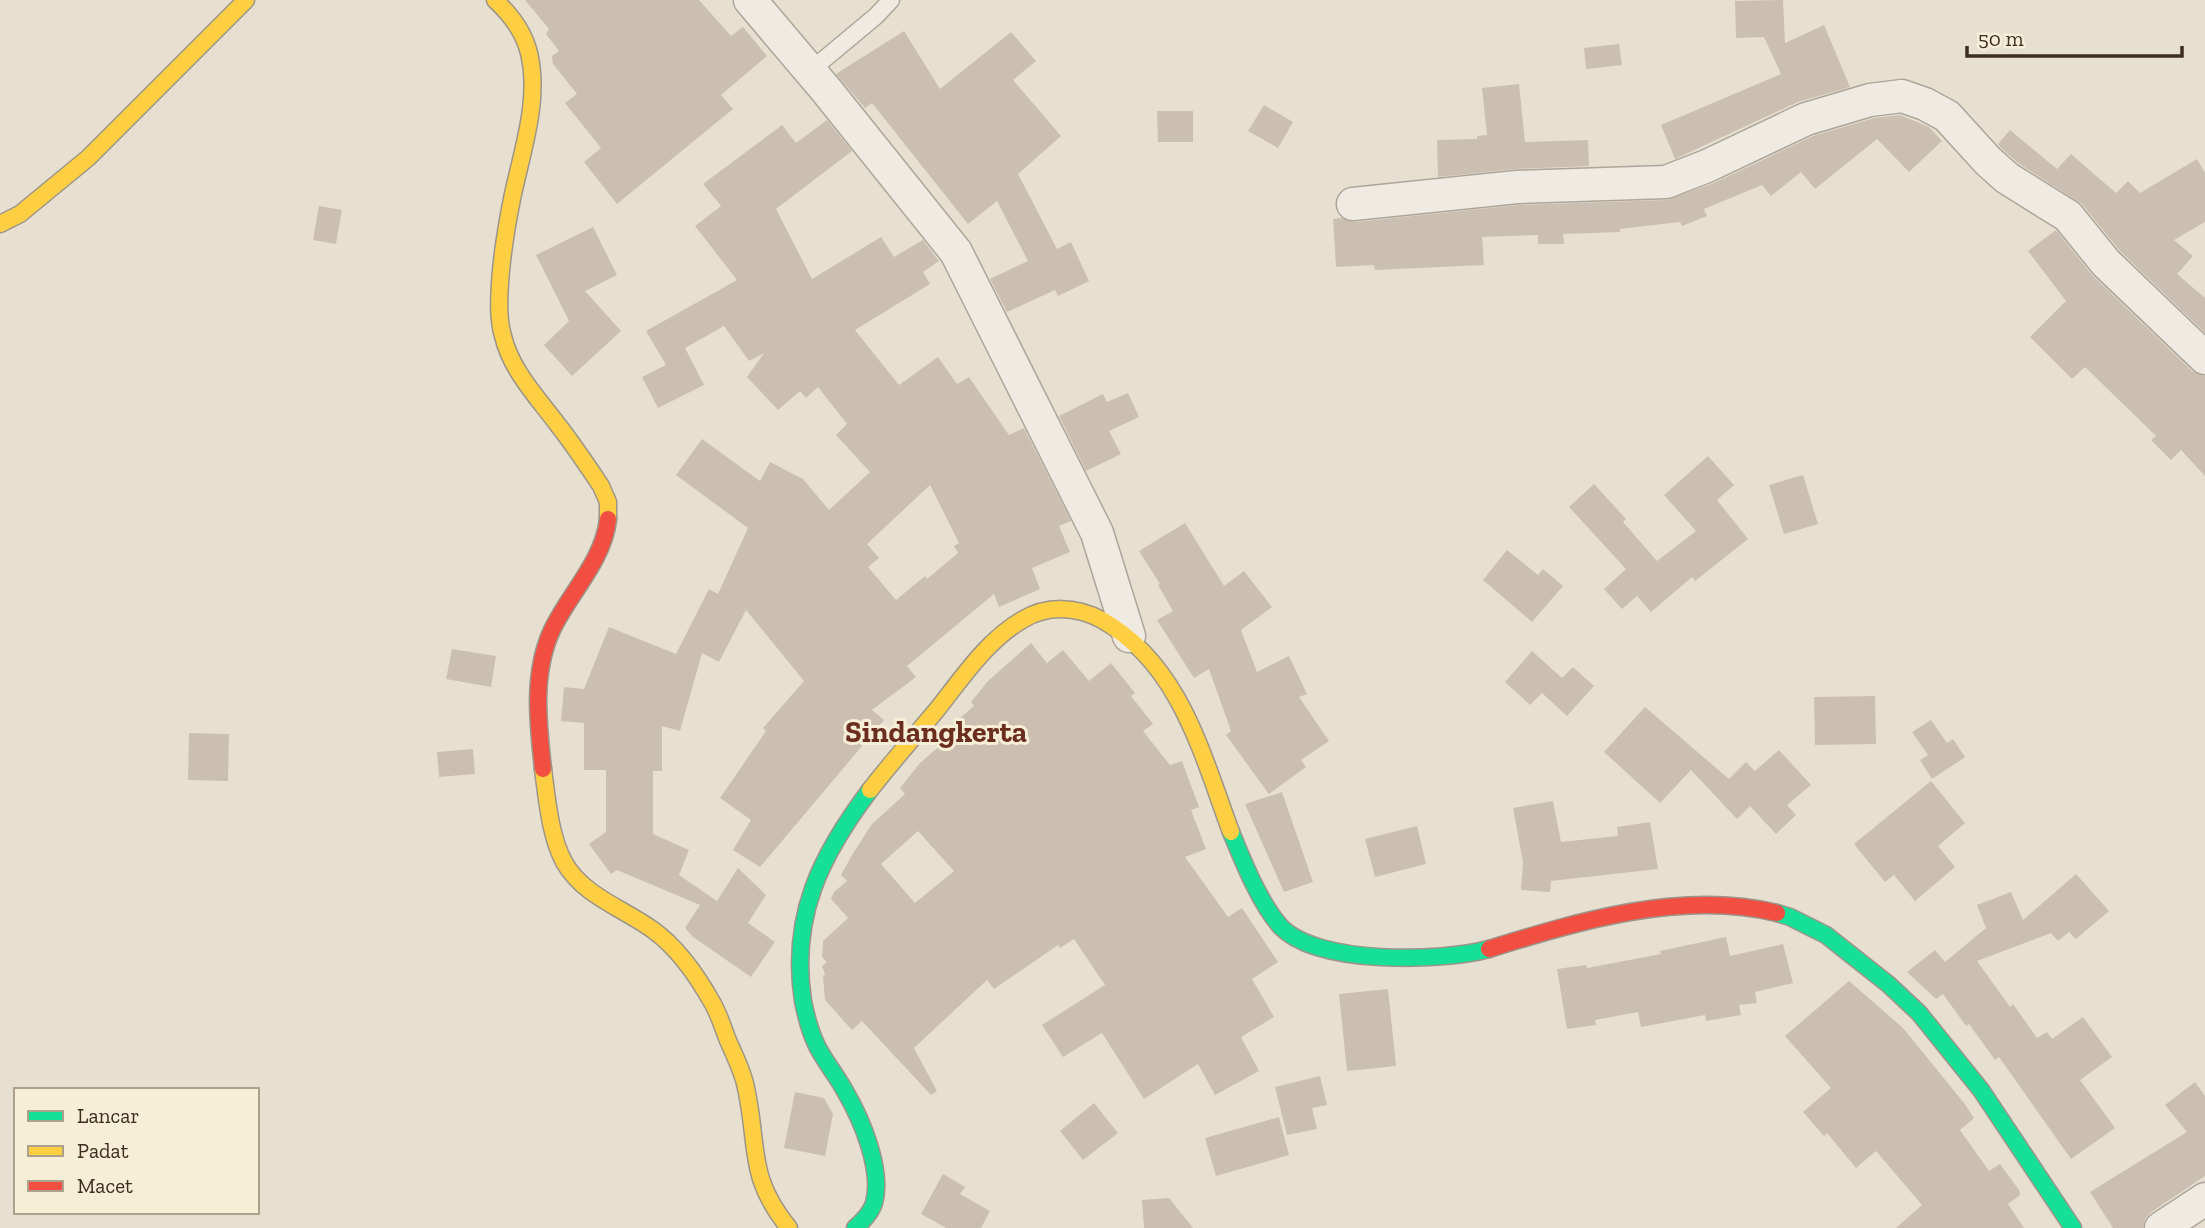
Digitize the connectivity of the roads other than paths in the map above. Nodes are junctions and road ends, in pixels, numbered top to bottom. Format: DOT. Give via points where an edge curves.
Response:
graph roads {
  1 [pos="246,0"];
  2 [pos="495,0"];
  3 [pos="750,0"];
  4 [pos="891,0"];
  5 [pos="810,71"];
  6 [pos="1353,204"];
  7 [pos="0,224"];
  8 [pos="2205,358"];
  9 [pos="1129,636"];
  10 [pos="2205,1199"];
  11 [pos="789,1228"];
  12 [pos="855,1228"];
  13 [pos="2073,1228"];
  14 [pos="2161,1228"];
  1 -- 7 [label="main road" via="88,158 20,214"];
  2 -- 11 [label="main road" via="522,32 531,74 531,103 499,290 503,336 527,386 604,492 610,510 601,545 564,604 546,645 540,678 539,736 558,846 579,884 667,941 712,1000 746,1087 757,1175 776,1215"];
  3 -- 5 [label="street"];
  4 -- 5 [label="lane"];
  5 -- 9 [label="street" via="956,252 1097,533"];
  6 -- 8 [label="street" via="1517,187 1666,182 1806,119 1870,100 1902,96 1947,116 2007,178 2068,216 2106,263"];
  9 -- 12 [label="main road" via="1079,610 1040,611 1017,623 986,649 884,773 829,850 802,929 803,1008 815,1042 865,1129 872,1153 876,1196 870,1216"];
  9 -- 13 [label="main road" via="1156,662 1178,699 1257,887 1279,925 1296,939 1353,955 1465,955 1533,935 1679,906 1740,904 1780,914 1820,931 1919,1013 2017,1142"];
  10 -- 14 [label="street"];
}
